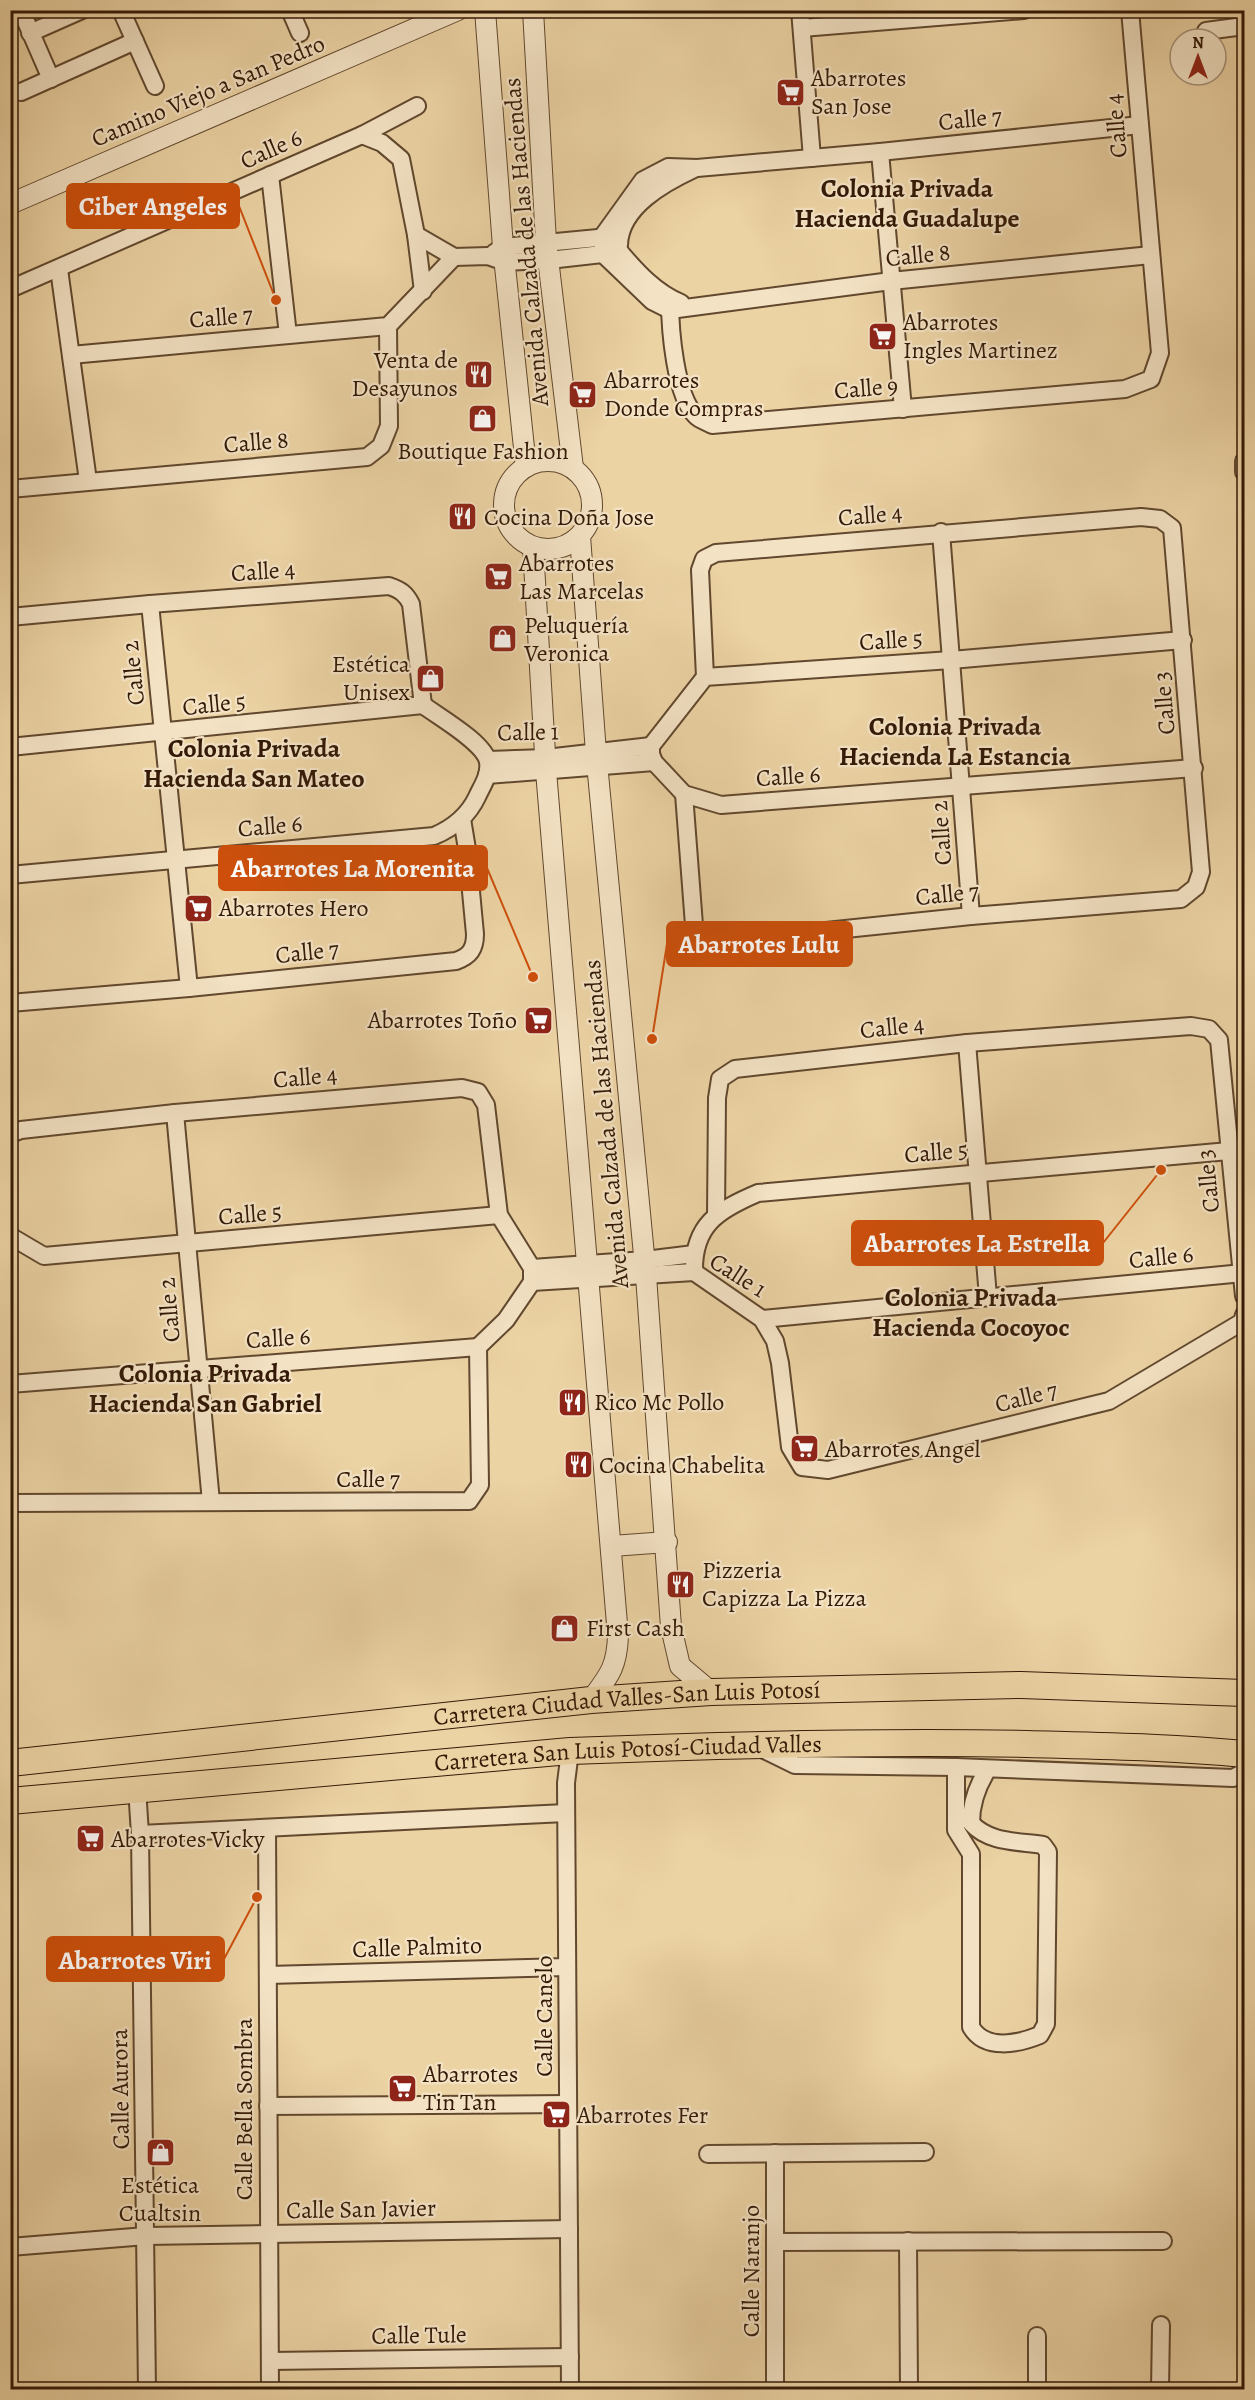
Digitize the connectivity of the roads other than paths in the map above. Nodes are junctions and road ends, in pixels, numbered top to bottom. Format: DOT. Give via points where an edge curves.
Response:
graph roads {
  1 [pos="21,10"];
  2 [pos="82,10"];
  3 [pos="122,10"];
  4 [pos="290,10"];
  5 [pos="458,10"];
  6 [pos="485,10"];
  7 [pos="533,10"];
  8 [pos="800,10"];
  9 [pos="1024,10"];
  10 [pos="1130,10"];
  11 [pos="1245,26"];
  12 [pos="802,28"];
  13 [pos="1228,28"];
  14 [pos="30,33"];
  15 [pos="300,33"];
  16 [pos="135,41"];
  17 [pos="51,79"];
  18 [pos="154,86"];
  19 [pos="21,92"];
  20 [pos="417,106"];
  21 [pos="1140,125"];
  22 [pos="362,135"];
  23 [pos="880,152"];
  24 [pos="812,158"];
  25 [pos="697,168"];
  26 [pos="270,175"];
  27 [pos="10,204"];
  28 [pos="416,235"];
  29 [pos="602,237"];
  30 [pos="614,248"];
  31 [pos="548,251"];
  32 [pos="499,255"];
  33 [pos="1151,255"];
  34 [pos="454,257"];
  35 [pos="59,268"];
  36 [pos="891,281"];
  37 [pos="10,289"];
  38 [pos="423,291"];
  39 [pos="670,304"];
  40 [pos="388,326"];
  41 [pos="288,335"];
  42 [pos="71,355"];
  43 [pos="1151,379"];
  44 [pos="903,409"];
  45 [pos="526,467"];
  46 [pos="573,468"];
  47 [pos="88,481"];
  48 [pos="10,489"];
  49 [pos="1160,519"];
  50 [pos="941,532"];
  51 [pos="579,536"];
  52 [pos="533,547"];
  53 [pos="150,604"];
  54 [pos="10,617"];
  55 [pos="1183,640"];
  56 [pos="951,660"];
  57 [pos="705,677"];
  58 [pos="423,705"];
  59 [pos="163,733"];
  60 [pos="10,747"];
  61 [pos="653,754"];
  62 [pos="596,760"];
  63 [pos="546,764"];
  64 [pos="488,767"];
  65 [pos="1194,768"];
  66 [pos="962,788"];
  67 [pos="684,794"];
  68 [pos="462,819"];
  69 [pos="175,859"];
  70 [pos="10,875"];
  71 [pos="1196,887"];
  72 [pos="972,916"];
  73 [pos="189,988"];
  74 [pos="10,1003"];
  75 [pos="1209,1029"];
  76 [pos="967,1043"];
  77 [pos="175,1113"];
  78 [pos="10,1134"];
  79 [pos="1229,1151"];
  80 [pos="977,1172"];
  81 [pos="499,1215"];
  82 [pos="716,1216"];
  83 [pos="10,1236"];
  84 [pos="187,1244"];
  85 [pos="694,1254"];
  86 [pos="646,1268"];
  87 [pos="587,1272"];
  88 [pos="694,1272"];
  89 [pos="1243,1273"];
  90 [pos="532,1275"];
  91 [pos="1245,1296"];
  92 [pos="988,1298"];
  93 [pos="762,1319"];
  94 [pos="1244,1319"];
  95 [pos="478,1347"];
  96 [pos="198,1368"];
  97 [pos="10,1384"];
  98 [pos="802,1467"];
  99 [pos="211,1502"];
  100 [pos="10,1503"];
  101 [pos="667,1542"];
  102 [pos="612,1546"];
  103 [pos="711,1692"];
  104 [pos="1245,1693"];
  105 [pos="591,1700"];
  106 [pos="1245,1737"];
  107 [pos="754,1745"];
  108 [pos="1146,1747"];
  109 [pos="570,1751"];
  110 [pos="1245,1754"];
  111 [pos="10,1763"];
  112 [pos="956,1767"];
  113 [pos="988,1769"];
  114 [pos="1245,1772"];
  115 [pos="137,1788"];
  116 [pos="10,1801"];
  117 [pos="566,1813"];
  118 [pos="267,1828"];
  119 [pos="140,1834"];
  120 [pos="567,1967"];
  121 [pos="268,1975"];
  122 [pos="568,2104"];
  123 [pos="268,2106"];
  124 [pos="925,2152"];
  125 [pos="775,2153"];
  126 [pos="708,2154"];
  127 [pos="569,2229"];
  128 [pos="269,2235"];
  129 [pos="146,2236"];
  130 [pos="908,2241"];
  131 [pos="1163,2241"];
  132 [pos="775,2242"];
  133 [pos="10,2247"];
  134 [pos="1161,2325"];
  135 [pos="1037,2336"];
  136 [pos="570,2357"];
  137 [pos="270,2361"];
  138 [pos="147,2390"];
  139 [pos="270,2390"];
  140 [pos="570,2390"];
  141 [pos="775,2390"];
  142 [pos="909,2390"];
  143 [pos="1037,2390"];
  144 [pos="1160,2390"];
  1 -- 14 [label="street"];
  2 -- 14 [label="street"];
  3 -- 16 [label="street"];
  4 -- 15 [label="street"];
  5 -- 27 [label="street, Camino Viejo a San Pedro"];
  6 -- 32 [label="street, Avenida Calzada de las Haciendas"];
  7 -- 31 [label="street, Avenida Calzada de las Haciendas"];
  8 -- 12 [label="street"];
  9 -- 12 [label="street"];
  10 -- 21 [label="street, Calle 4"];
  11 -- 13 [label="street"];
  12 -- 24 [label="street"];
  14 -- 17 [label="street"];
  16 -- 17 [label="street"];
  16 -- 18 [label="street"];
  17 -- 19 [label="street"];
  20 -- 22 [label="street, Calle 6"];
  21 -- 23 [label="street, Calle 7"];
  21 -- 33 [label="street, Calle 4"];
  22 -- 26 [label="street, Calle 6"];
  22 -- 28 [label="street" via="382,143 401,159"];
  23 -- 24 [label="street, Calle 7"];
  23 -- 36 [label="street"];
  24 -- 25 [label="street, Calle 7"];
  25 -- 29 [label="street" via="668,167 643,180"];
  25 -- 30 [label="street" via="650,193 629,218"];
  26 -- 35 [label="street, Calle 6"];
  26 -- 41 [label="street"];
  28 -- 34 [label="street"];
  28 -- 38 [label="street"];
  29 -- 30 [label="street"];
  29 -- 31 [label="street"];
  30 -- 31 [label="street"];
  30 -- 39 [label="street" via="652,301"];
  31 -- 32 [label="street"];
  31 -- 46 [label="street, Avenida Calzada de las Haciendas"];
  32 -- 34 [label="street"];
  32 -- 45 [label="street, Avenida Calzada de las Haciendas"];
  33 -- 36 [label="street, Calle 8"];
  33 -- 43 [label="street, Calle 4" via="1160,353"];
  34 -- 38 [label="street"];
  35 -- 37 [label="street, Calle 6"];
  35 -- 42 [label="street"];
  36 -- 39 [label="street, Calle 8" via="690,307"];
  36 -- 44 [label="street"];
  38 -- 40 [label="street"];
  39 -- 44 [label="street, Calle 9" via="678,383 696,417 712,425"];
  40 -- 41 [label="street, Calle 7"];
  40 -- 47 [label="street, Calle 8" via="389,426 381,446 367,457"];
  41 -- 42 [label="street, Calle 7"];
  42 -- 47 [label="street"];
  43 -- 44 [label="street, Calle 9" via="1125,389"];
  45 -- 46 [label="street" via="550,460"];
  45 -- 52 [label="street" via="510,482 503,503 508,525"];
  46 -- 51 [label="street" via="588,485 593,506 591,518"];
  47 -- 48 [label="street, Calle 8"];
  49 -- 50 [label="street, Calle 4" via="1141,517"];
  49 -- 55 [label="street, Calle 3" via="1172,528"];
  50 -- 56 [label="street, Calle 2"];
  50 -- 57 [label="street, Calle 4" via="716,553 704,559 700,570"];
  51 -- 52 [label="street" via="558,548"];
  51 -- 62 [label="street, Avenida Calzada de las Haciendas"];
  52 -- 63 [label="street, Avenida Calzada de las Haciendas"];
  53 -- 54 [label="street, Calle 4"];
  53 -- 58 [label="street, Calle 4" via="379,586 399,589 411,604"];
  53 -- 59 [label="street, Calle 2"];
  55 -- 56 [label="street, Calle 5"];
  55 -- 65 [label="street, Calle 3"];
  56 -- 57 [label="street, Calle 5"];
  56 -- 66 [label="street, Calle 2"];
  57 -- 61 [label="street"];
  58 -- 59 [label="street, Calle 5"];
  58 -- 64 [label="street, Calle 1" via="480,747"];
  59 -- 60 [label="street, Calle 5"];
  59 -- 69 [label="street, Calle 2"];
  61 -- 62 [label="street, Calle 1"];
  61 -- 67 [label="street"];
  62 -- 63 [label="street, Calle 1"];
  62 -- 86 [label="street, Avenida Calzada de las Haciendas"];
  63 -- 64 [label="street, Calle 1"];
  63 -- 87 [label="street, Avenida Calzada de las Haciendas"];
  64 -- 68 [label="street, Calle 6" via="474,802"];
  65 -- 66 [label="street, Calle 6"];
  65 -- 71 [label="street, Calle 3" via="1201,872"];
  66 -- 67 [label="street, Calle 6" via="721,805"];
  66 -- 72 [label="street, Calle 2"];
  67 -- 72 [label="street, Calle 7" via="694,925 700,938 720,942"];
  68 -- 69 [label="street, Calle 6" via="434,836"];
  68 -- 73 [label="street, Calle 7" via="475,934 475,944 464,958"];
  69 -- 70 [label="street, Calle 6"];
  69 -- 73 [label="street, Calle 2"];
  71 -- 72 [label="street, Calle 7" via="1181,898"];
  73 -- 74 [label="street, Calle 7"];
  75 -- 76 [label="street, Calle 4" via="1191,1026"];
  75 -- 79 [label="street, Calle 3" via="1219,1040"];
  76 -- 80 [label="street"];
  76 -- 82 [label="street, Calle 4" via="735,1069 720,1079"];
  77 -- 78 [label="street, Calle 4"];
  77 -- 81 [label="street, Calle 4" via="462,1088 478,1092 486,1105"];
  77 -- 84 [label="street, Calle 2"];
  79 -- 80 [label="street, Calle 5"];
  79 -- 89 [label="street, Calle 3"];
  80 -- 82 [label="street, Calle 5" via="758,1193"];
  80 -- 92 [label="street"];
  81 -- 84 [label="street, Calle 5"];
  81 -- 90 [label="street"];
  82 -- 85 [label="street, Calle 5" via="698,1239"];
  83 -- 84 [label="street, Calle 5" via="44,1256"];
  84 -- 96 [label="street, Calle 2"];
  85 -- 86 [label="street, Calle 1"];
  85 -- 88 [label="street, Calle 5"];
  86 -- 87 [label="street, Calle 1"];
  86 -- 88 [label="street, Calle 1"];
  86 -- 101 [label="street, Avenida Calzada de las Haciendas"];
  87 -- 90 [label="street, Calle 1"];
  87 -- 102 [label="street, Avenida Calzada de las Haciendas"];
  88 -- 93 [label="street, Calle 1"];
  89 -- 91 [label="street, Calle 3"];
  89 -- 92 [label="street, Calle 6"];
  90 -- 95 [label="street" via="506,1320"];
  92 -- 93 [label="street, Calle 6"];
  93 -- 98 [label="street, Calle 1" via="775,1341 790,1447"];
  94 -- 98 [label="street, Calle 7" via="1109,1401 828,1470"];
  95 -- 96 [label="street, Calle 6"];
  95 -- 99 [label="street, Calle 7" via="480,1485 470,1501"];
  96 -- 97 [label="street, Calle 6"];
  96 -- 99 [label="street, Calle 2"];
  99 -- 100 [label="street, Calle 7"];
  101 -- 102 [label="street"];
  101 -- 103 [label="street, Avenida Calzada de las Haciendas" via="671,1628 677,1659 685,1671"];
  102 -- 105 [label="street, Avenida Calzada de las Haciendas" via="617,1658"];
  103 -- 104 [label="main road, Carretera Ciudad Valles-San Luis Potosí" via="1021,1685"];
  103 -- 105 [label="main road, Carretera Ciudad Valles-San Luis Potosí"];
  105 -- 111 [label="main road, Carretera Ciudad Valles-San Luis Potosí"];
  106 -- 108 [label="main road" via="1179,1733 1159,1738"];
  107 -- 108 [label="main road, Carretera San Luis Potosí-Ciudad Valles" via="903,1742"];
  107 -- 109 [label="main road, Carretera San Luis Potosí-Ciudad Valles"];
  107 -- 112 [label="street" via="795,1765"];
  108 -- 110 [label="main road, Carretera San Luis Potosí-Ciudad Valles"];
  109 -- 115 [label="main road, Carretera San Luis Potosí-Ciudad Valles"];
  109 -- 117 [label="street, Calle Canelo"];
  112 -- 113 [label="street"];
  112 -- 113 [label="street" via="956,1830 970,1854 971,2027 976,2036 993,2043 1022,2043 1040,2036 1046,2024 1048,1852 1043,1845 992,1838 970,1822 975,1792"];
  113 -- 114 [label="street" via="1233,1778"];
  115 -- 116 [label="main road, Carretera San Luis Potosí-Ciudad Valles"];
  115 -- 119 [label="street, Calle Aurora"];
  117 -- 118 [label="street"];
  117 -- 120 [label="street, Calle Canelo"];
  118 -- 119 [label="street"];
  118 -- 121 [label="street, Calle Bella Sombra"];
  119 -- 129 [label="street, Calle Aurora"];
  120 -- 121 [label="street, Calle Palmito"];
  120 -- 122 [label="street, Calle Canelo"];
  121 -- 123 [label="street, Calle Bella Sombra"];
  122 -- 123 [label="street"];
  122 -- 127 [label="street, Calle Canelo"];
  123 -- 128 [label="street, Calle Bella Sombra"];
  124 -- 125 [label="street"];
  125 -- 126 [label="street"];
  125 -- 132 [label="street, Calle Naranjo"];
  127 -- 128 [label="street, Calle San Javier"];
  127 -- 136 [label="street, Calle Canelo"];
  128 -- 129 [label="street, Calle San Javier"];
  128 -- 137 [label="street, Calle Bella Sombra"];
  129 -- 133 [label="street, Calle San Javier"];
  129 -- 138 [label="street, Calle Aurora"];
  130 -- 131 [label="street"];
  130 -- 132 [label="street"];
  130 -- 142 [label="street"];
  132 -- 141 [label="street, Calle Naranjo"];
  134 -- 144 [label="street"];
  135 -- 143 [label="street"];
  136 -- 137 [label="street, Calle Tule"];
  136 -- 140 [label="street, Calle Canelo"];
  137 -- 139 [label="street, Calle Bella Sombra"];
}
